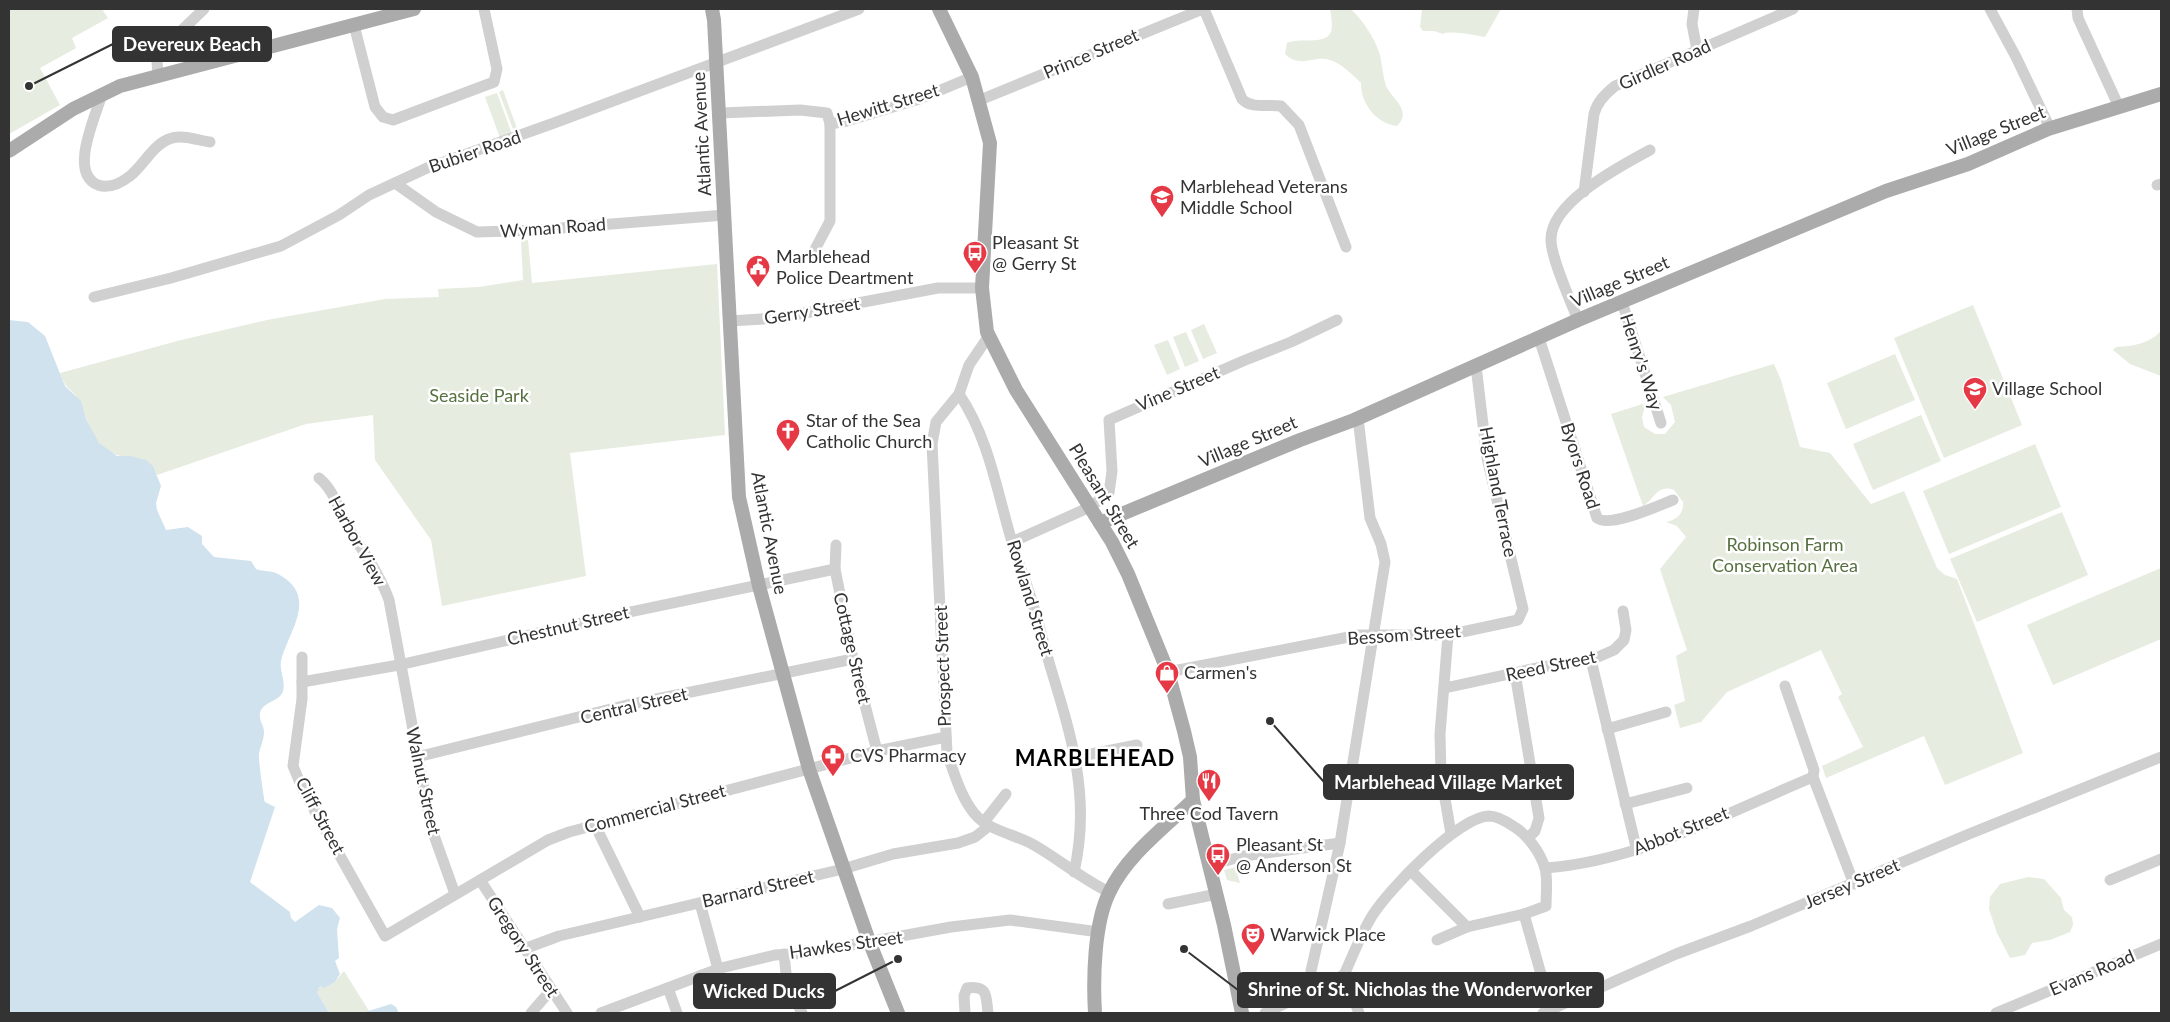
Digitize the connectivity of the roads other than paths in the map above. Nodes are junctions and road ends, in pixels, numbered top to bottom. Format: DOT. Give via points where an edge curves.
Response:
graph roads {
  1 [pos="204,9"];
  2 [pos="414,9"];
  3 [pos="484,9"];
  4 [pos="712,9"];
  5 [pos="859,9"];
  6 [pos="941,9"];
  7 [pos="1203,9"];
  8 [pos="1694,9"];
  9 [pos="1793,9"];
  10 [pos="1990,9"];
  11 [pos="2077,9"];
  12 [pos="354,25"];
  13 [pos="1697,50"];
  14 [pos="717,62"];
  15 [pos="158,75"];
  16 [pos="972,77"];
  17 [pos="102,94"];
  18 [pos="2161,94"];
  19 [pos="980,100"];
  20 [pos="2118,107"];
  21 [pos="720,113"];
  22 [pos="830,124"];
  23 [pos="2048,129"];
  24 [pos="210,142"];
  25 [pos="1650,150"];
  26 [pos="9,151"];
  27 [pos="395,183"];
  28 [pos="1584,192"];
  29 [pos="725,214"];
  30 [pos="1346,246"];
  31 [pos="812,255"];
  32 [pos="982,288"];
  33 [pos="94,297"];
  34 [pos="1622,302"];
  35 [pos="1337,320"];
  36 [pos="1578,320"];
  37 [pos="730,321"];
  38 [pos="988,337"];
  39 [pos="1539,338"];
  40 [pos="1471,368"];
  41 [pos="959,394"];
  42 [pos="1358,418"];
  43 [pos="1661,423"];
  44 [pos="319,478"];
  45 [pos="1673,500"];
  46 [pos="1090,507"];
  47 [pos="1100,523"];
  48 [pos="1012,542"];
  49 [pos="836,545"];
  50 [pos="834,569"];
  51 [pos="759,586"];
  52 [pos="1623,611"];
  53 [pos="1521,617"];
  54 [pos="1374,635"];
  55 [pos="1448,635"];
  56 [pos="302,657"];
  57 [pos="853,659"];
  58 [pos="1591,660"];
  59 [pos="399,665"];
  60 [pos="1168,672"];
  61 [pos="783,674"];
  62 [pos="1515,674"];
  63 [pos="302,682"];
  64 [pos="1785,686"];
  65 [pos="1445,688"];
  66 [pos="1666,712"];
  67 [pos="1607,729"];
  68 [pos="946,737"];
  69 [pos="1137,745"];
  70 [pos="877,751"];
  71 [pos="417,757"];
  72 [pos="1076,757"];
  73 [pos="2161,757"];
  74 [pos="809,769"];
  75 [pos="1813,777"];
  76 [pos="1687,788"];
  77 [pos="1006,794"];
  78 [pos="1193,800"];
  79 [pos="1625,804"];
  80 [pos="986,824"];
  81 [pos="595,826"];
  82 [pos="1451,834"];
  83 [pos="1528,838"];
  84 [pos="1340,843"];
  85 [pos="1637,851"];
  86 [pos="2161,859"];
  87 [pos="1210,865"];
  88 [pos="1545,868"];
  89 [pos="843,869"];
  90 [pos="1411,871"];
  91 [pos="1074,872"];
  92 [pos="480,880"];
  93 [pos="2110,880"];
  94 [pos="1854,884"];
  95 [pos="1109,892"];
  96 [pos="455,894"];
  97 [pos="1216,894"];
  98 [pos="700,903"];
  99 [pos="1168,904"];
  100 [pos="1524,914"];
  101 [pos="640,917"];
  102 [pos="1467,927"];
  103 [pos="1099,932"];
  104 [pos="385,936"];
  105 [pos="1437,940"];
  106 [pos="869,941"];
  107 [pos="2161,944"];
  108 [pos="524,949"];
  109 [pos="784,954"];
  110 [pos="718,969"];
  111 [pos="1344,975"];
  112 [pos="668,988"];
  113 [pos="551,990"];
  114 [pos="1309,992"];
  115 [pos="1549,1012"];
  116 [pos="532,1013"];
  117 [pos="567,1013"];
  118 [pos="601,1013"];
  119 [pos="677,1013"];
  120 [pos="802,1013"];
  121 [pos="898,1013"];
  122 [pos="965,1013"];
  123 [pos="988,1013"];
  124 [pos="1095,1013"];
  125 [pos="1242,1013"];
  126 [pos="1266,1013"];
  127 [pos="1359,1013"];
  128 [pos="1996,1013"];
  1 -- 15 [label="street" via="159,52 156,60"];
  2 -- 12 [label="main road"];
  3 -- 12 [label="street" via="498,69 494,82 393,120 383,117 375,106"];
  4 -- 14 [label="main road, Atlantic Avenue"];
  5 -- 14 [label="street, Bubier Road"];
  6 -- 16 [label="main road, Pleasant Street"];
  7 -- 19 [label="street, Prince Street"];
  7 -- 30 [label="street" via="1242,99 1253,105 1281,106 1299,125"];
  8 -- 13 [label="street" via="1692,24"];
  9 -- 13 [label="street, Girdler Road"];
  10 -- 23 [label="street" via="2016,57"];
  11 -- 20 [label="street" via="2078,18"];
  12 -- 15 [label="main road"];
  13 -- 28 [label="street, Girdler Road" via="1615,86 1596,106"];
  14 -- 21 [label="main road, Atlantic Avenue"];
  14 -- 27 [label="street, Bubier Road" via="427,168"];
  15 -- 17 [label="main road"];
  16 -- 19 [label="main road, Pleasant Street"];
  16 -- 22 [label="street, Hewitt Street" via="919,99"];
  17 -- 24 [label="street" via="83,164 90,180 98,185 108,187 130,176 168,139 180,137"];
  17 -- 26 [label="main road" via="54,120"];
  18 -- 20 [label="main road, Village Street"];
  19 -- 32 [label="main road, Pleasant Street" via="990,143"];
  20 -- 23 [label="main road, Village Street"];
  21 -- 22 [label="street, Hewitt Street" via="800,110 827,113"];
  21 -- 29 [label="main road, Atlantic Avenue"];
  22 -- 31 [label="street" via="830,221"];
  23 -- 34 [label="main road, Village Street" via="1968,164 1886,191"];
  25 -- 28 [label="street"];
  27 -- 29 [label="street, Wyman Road" via="436,212 477,232"];
  27 -- 33 [label="street, Bubier Road" via="281,246"];
  28 -- 36 [label="street" via="1556,219 1551,240 1552,252"];
  29 -- 37 [label="main road, Atlantic Avenue"];
  32 -- 37 [label="street, Gerry Street" via="938,288 778,318"];
  32 -- 38 [label="main road, Pleasant Street"];
  34 -- 36 [label="main road, Village Street"];
  34 -- 43 [label="street, Henry's Way"];
  35 -- 46 [label="street, Vine Street" via="1110,420 1112,486 1109,493"];
  36 -- 39 [label="main road, Village Street"];
  37 -- 51 [label="main road, Atlantic Avenue" via="739,498"];
  38 -- 41 [label="street" via="969,365"];
  38 -- 46 [label="main road, Pleasant Street" via="1016,390"];
  39 -- 40 [label="main road, Village Street"];
  39 -- 45 [label="street, Byors Road" via="1597,518 1616,520"];
  40 -- 42 [label="main road, Village Street"];
  40 -- 53 [label="street, Highland Terrace" via="1487,458 1523,609"];
  41 -- 48 [label="street, Rowland Street" via="982,435"];
  41 -- 68 [label="street, Prospect Street" via="936,422 932,449"];
  42 -- 47 [label="main road, Village Street"];
  42 -- 54 [label="street" via="1370,518 1385,562"];
  44 -- 59 [label="street, Harbor View" via="381,578 389,600"];
  46 -- 47 [label="main road, Pleasant Street"];
  46 -- 48 [label="street"];
  47 -- 60 [label="main road, Pleasant Street" via="1128,574"];
  48 -- 72 [label="street, Rowland Street" via="1070,726"];
  49 -- 50 [label="street, Cottage Street"];
  50 -- 51 [label="street, Chestnut Street"];
  50 -- 57 [label="street, Cottage Street"];
  51 -- 59 [label="street, Chestnut Street"];
  51 -- 61 [label="main road, Atlantic Avenue"];
  52 -- 58 [label="street, Reed Street" via="1624,640 1614,650"];
  53 -- 55 [label="street, Bessom Street" via="1514,622"];
  54 -- 55 [label="street, Bessom Street"];
  54 -- 60 [label="street, Bessom Street" via="1359,635"];
  54 -- 84 [label="street"];
  55 -- 65 [label="street"];
  56 -- 63 [label="street, Cliff Street"];
  57 -- 61 [label="street, Central Street"];
  57 -- 70 [label="street, Cottage Street"];
  58 -- 62 [label="street, Reed Street"];
  58 -- 67 [label="street"];
  59 -- 63 [label="street, Chestnut Street"];
  59 -- 71 [label="street, Walnut Street"];
  60 -- 78 [label="main road, Pleasant Street" via="1190,757"];
  61 -- 71 [label="street, Central Street" via="627,705"];
  61 -- 74 [label="main road, Atlantic Avenue"];
  62 -- 65 [label="street, Reed Street"];
  62 -- 83 [label="street" via="1539,818"];
  63 -- 104 [label="street, Cliff Street" via="294,766 302,790"];
  64 -- 75 [label="street" via="1814,770"];
  65 -- 82 [label="street" via="1440,734 1441,775"];
  66 -- 67 [label="street"];
  67 -- 79 [label="street"];
  68 -- 70 [label="street, Commercial Street"];
  68 -- 80 [label="street, Prospect Street" via="947,753 962,793 974,813"];
  69 -- 72 [label="street"];
  70 -- 74 [label="street, Commercial Street"];
  71 -- 96 [label="street, Walnut Street" via="431,828"];
  72 -- 91 [label="street, Rowland Street" via="1081,814 1079,853"];
  73 -- 94 [label="street, Jersey Street"];
  74 -- 81 [label="street, Commercial Street" via="716,791"];
  74 -- 89 [label="main road, Atlantic Avenue"];
  75 -- 85 [label="street, Abbot Street"];
  75 -- 94 [label="street"];
  76 -- 79 [label="street"];
  77 -- 80 [label="street, Barnard Street"];
  78 -- 87 [label="main road, Pleasant Street"];
  78 -- 95 [label="main road" via="1139,851"];
  79 -- 85 [label="street"];
  80 -- 89 [label="street, Barnard Street" via="975,837 958,843 893,854"];
  80 -- 91 [label="street, Prospect Street" via="1020,838"];
  81 -- 92 [label="street, Commercial Street" via="548,840"];
  81 -- 101 [label="street"];
  82 -- 83 [label="street" via="1472,820 1489,816 1522,831"];
  82 -- 90 [label="street"];
  83 -- 88 [label="street"];
  84 -- 87 [label="street" via="1244,856"];
  84 -- 114 [label="street"];
  85 -- 88 [label="street, Abbot Street" via="1578,866"];
  86 -- 93 [label="street"];
  87 -- 97 [label="main road, Pleasant Street"];
  88 -- 100 [label="street" via="1546,906"];
  89 -- 98 [label="street, Barnard Street"];
  89 -- 106 [label="main road, Atlantic Avenue"];
  90 -- 102 [label="street"];
  90 -- 111 [label="street" via="1392,887 1372,917"];
  91 -- 95 [label="street, Prospect Street"];
  92 -- 96 [label="street, Commercial Street"];
  92 -- 108 [label="street, Gregory Street"];
  94 -- 115 [label="street, Jersey Street" via="1676,954"];
  95 -- 103 [label="main road"];
  96 -- 104 [label="street, Commercial Street"];
  97 -- 99 [label="street"];
  97 -- 125 [label="main road, Pleasant Street"];
  98 -- 101 [label="street, Barnard Street"];
  98 -- 110 [label="street"];
  100 -- 102 [label="street"];
  100 -- 115 [label="street"];
  101 -- 108 [label="street, Barnard Street" via="559,936"];
  102 -- 105 [label="street"];
  103 -- 106 [label="street, Hawkes Street" via="1010,920"];
  103 -- 124 [label="main road"];
  106 -- 109 [label="street, Hawkes Street"];
  106 -- 121 [label="main road, Atlantic Avenue"];
  107 -- 128 [label="street, Evans Road"];
  108 -- 113 [label="street, Gregory Street"];
  109 -- 110 [label="street, Hawkes Street"];
  109 -- 120 [label="street" via="787,983"];
  110 -- 112 [label="street, Hawkes Street"];
  111 -- 114 [label="street"];
  111 -- 127 [label="street"];
  112 -- 118 [label="street, Hawkes Street"];
  112 -- 119 [label="street"];
  113 -- 116 [label="street"];
  113 -- 117 [label="street, Gregory Street"];
  114 -- 126 [label="street"];
  122 -- 123 [label="street" via="967,988 976,987 986,994"];
}
